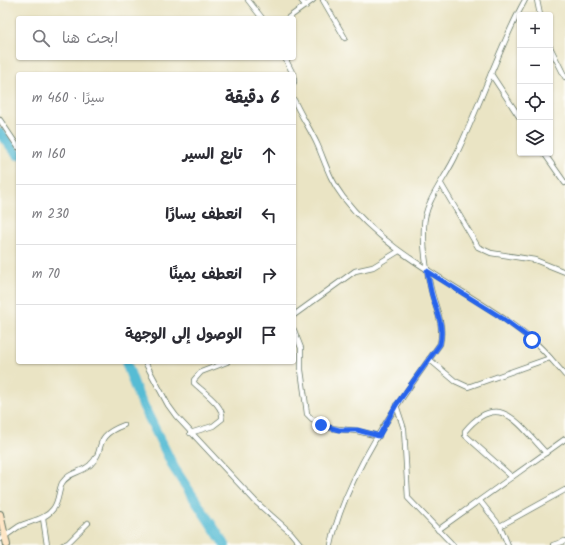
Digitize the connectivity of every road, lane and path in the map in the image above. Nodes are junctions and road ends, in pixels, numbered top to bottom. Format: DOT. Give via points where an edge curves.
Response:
graph roads {
  1 [pos="248,0"];
  2 [pos="301,0"];
  3 [pos="313,0"];
  4 [pos="324,0"];
  5 [pos="525,0"];
  6 [pos="537,0"];
  7 [pos="306,6"];
  8 [pos="539,12"];
  9 [pos="260,16"];
  10 [pos="291,16"];
  11 [pos="346,38"];
  12 [pos="550,48"];
  13 [pos="286,60"];
  14 [pos="292,72"];
  15 [pos="491,74"];
  16 [pos="565,77"];
  17 [pos="296,104"];
  18 [pos="517,113"];
  19 [pos="0,120"];
  20 [pos="16,144"];
  21 [pos="546,156"];
  22 [pos="565,183"];
  23 [pos="441,184"];
  24 [pos="399,251"];
  25 [pos="427,271"];
  26 [pos="565,272"];
  27 [pos="296,315"];
  28 [pos="296,335"];
  29 [pos="550,358"];
  30 [pos="429,359"];
  31 [pos="146,364"];
  32 [pos="222,364"];
  33 [pos="565,375"];
  34 [pos="396,405"];
  35 [pos="124,425"];
  36 [pos="190,433"];
  37 [pos="379,436"];
  38 [pos="565,439"];
  39 [pos="546,452"];
  40 [pos="512,477"];
  41 [pos="565,490"];
  42 [pos="480,500"];
  43 [pos="0,514"];
  44 [pos="43,518"];
  45 [pos="88,523"];
  46 [pos="500,526"];
  47 [pos="438,530"];
  48 [pos="3,538"];
  49 [pos="565,541"];
  50 [pos="7,545"];
  51 [pos="47,545"];
  52 [pos="63,545"];
  53 [pos="302,545"];
  54 [pos="331,545"];
  55 [pos="453,545"];
  56 [pos="508,545"];
  57 [pos="554,545"];
  1 -- 9 [label="street"];
  2 -- 7 [label="street"];
  3 -- 7 [label="street"];
  4 -- 11 [label="street"];
  5 -- 15 [label="street"];
  6 -- 8 [label="street"];
  7 -- 10 [label="street"];
  12 -- 16 [label="street"];
  13 -- 14 [label="street"];
  15 -- 18 [label="street"];
  15 -- 23 [label="street" via="457,154"];
  17 -- 24 [label="street" via="318,145 335,186 375,232"];
  19 -- 20 [label="street"];
  21 -- 22 [label="street"];
  23 -- 25 [label="street" via="424,218"];
  23 -- 26 [label="street" via="478,247 491,253 534,260"];
  24 -- 25 [label="street"];
  24 -- 27 [label="street" via="373,267 355,271"];
  25 -- 29 [label="street" via="499,316 532,340"];
  25 -- 30 [label="street" via="433,299 440,315 442,334 440,344"];
  28 -- 37 [label="street" via="301,348 307,414 330,428 357,430"];
  29 -- 30 [label="street" via="468,387 455,381"];
  29 -- 33 [label="street"];
  30 -- 34 [label="street"];
  31 -- 36 [label="street" via="168,405"];
  32 -- 36 [label="street" via="201,372 194,383 216,405 222,413 222,419 213,426"];
  34 -- 37 [label="street"];
  34 -- 47 [label="street" via="404,429 408,498"];
  35 -- 44 [label="street" via="110,430 103,436 95,458 63,482 57,504"];
  36 -- 53 [label="street" via="256,502"];
  37 -- 54 [label="street" via="353,482 338,517"];
  38 -- 39 [label="street"];
  39 -- 40 [label="street"];
  39 -- 40 [label="street" via="512,418 496,410 486,413 464,433"];
  40 -- 42 [label="street"];
  41 -- 46 [label="street"];
  42 -- 46 [label="street"];
  42 -- 47 [label="street"];
  43 -- 48 [label="street"];
  44 -- 48 [label="street" via="18,527"];
  44 -- 51 [label="street"];
  45 -- 52 [label="street"];
  46 -- 56 [label="street"];
  47 -- 55 [label="street"];
  48 -- 50 [label="street"];
  49 -- 57 [label="street"];
}
